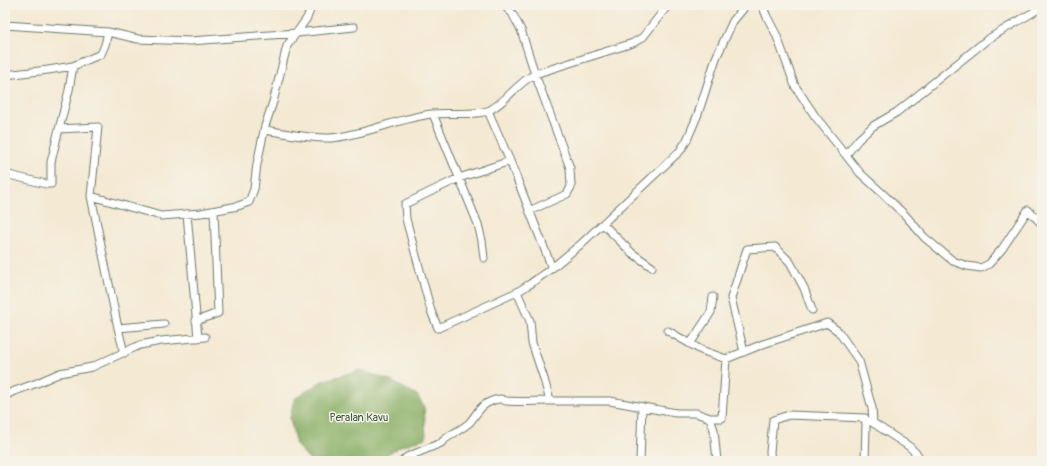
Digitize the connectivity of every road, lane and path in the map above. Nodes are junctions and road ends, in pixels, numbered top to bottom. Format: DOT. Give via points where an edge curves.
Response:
graph roads {
  1 [pos="312,5"];
  2 [pos="503,5"];
  3 [pos="668,5"];
  4 [pos="744,5"];
  5 [pos="762,5"];
  6 [pos="1042,7"];
  7 [pos="5,25"];
  8 [pos="354,27"];
  9 [pos="108,32"];
  10 [pos="297,33"];
  11 [pos="74,66"];
  12 [pos="535,74"];
  13 [pos="5,75"];
  14 [pos="488,111"];
  15 [pos="433,114"];
  16 [pos="59,128"];
  17 [pos="264,130"];
  18 [pos="846,155"];
  19 [pos="510,161"];
  20 [pos="5,174"];
  21 [pos="459,178"];
  22 [pos="91,196"];
  23 [pos="214,211"];
  24 [pos="529,211"];
  25 [pos="187,214"];
  26 [pos="603,224"];
  27 [pos="1042,224"];
  28 [pos="484,258"];
  29 [pos="652,267"];
  30 [pos="552,268"];
  31 [pos="517,292"];
  32 [pos="713,297"];
  33 [pos="812,310"];
  34 [pos="196,321"];
  35 [pos="164,324"];
  36 [pos="118,328"];
  37 [pos="668,331"];
  38 [pos="690,344"];
  39 [pos="124,352"];
  40 [pos="744,352"];
  41 [pos="726,359"];
  42 [pos="5,396"];
  43 [pos="550,401"];
  44 [pos="642,407"];
  45 [pos="710,418"];
  46 [pos="864,418"];
  47 [pos="873,423"];
  48 [pos="403,461"];
  49 [pos="640,461"];
  50 [pos="717,461"];
  51 [pos="771,461"];
  52 [pos="865,461"];
  53 [pos="923,461"];
  1 -- 10 [label="street"];
  2 -- 12 [label="street" via="512,13 522,30"];
  3 -- 12 [label="street" via="643,37 633,43"];
  4 -- 26 [label="street" via="733,21 716,58 698,114 680,151"];
  5 -- 18 [label="street" via="776,34 795,86"];
  6 -- 18 [label="street" via="988,39 897,112 873,126"];
  7 -- 9 [label="street"];
  8 -- 10 [label="street"];
  9 -- 10 [label="street" via="138,39 191,41"];
  9 -- 11 [label="street" via="101,54"];
  10 -- 17 [label="street" via="287,46"];
  11 -- 13 [label="street"];
  11 -- 16 [label="street"];
  12 -- 14 [label="street"];
  12 -- 24 [label="street" via="570,168 571,187 567,194"];
  14 -- 15 [label="street"];
  14 -- 19 [label="street"];
  15 -- 17 [label="street" via="332,138"];
  15 -- 21 [label="street"];
  16 -- 20 [label="street" via="51,162 51,184"];
  16 -- 22 [label="street" via="98,128"];
  17 -- 23 [label="street" via="254,189 249,202"];
  18 -- 27 [label="street" via="860,173 906,216 924,237 953,261 967,266 981,268 989,264 1028,210"];
  19 -- 21 [label="street"];
  19 -- 24 [label="street"];
  21 -- 28 [label="street" via="478,224"];
  21 -- 31 [label="street" via="405,204 406,219 438,328"];
  22 -- 25 [label="street" via="161,216"];
  22 -- 36 [label="street"];
  23 -- 25 [label="street"];
  23 -- 34 [label="street" via="218,313"];
  24 -- 30 [label="street"];
  25 -- 34 [label="street"];
  26 -- 29 [label="street" via="632,253"];
  26 -- 30 [label="street"];
  30 -- 31 [label="street"];
  31 -- 43 [label="street" via="530,321 532,343"];
  32 -- 38 [label="street" via="711,312"];
  33 -- 40 [label="street" via="790,262 775,247 747,249 731,298"];
  34 -- 39 [label="street" via="201,337 140,345"];
  35 -- 36 [label="street"];
  36 -- 39 [label="street"];
  37 -- 38 [label="street"];
  38 -- 41 [label="street"];
  39 -- 42 [label="street" via="92,367 60,373"];
  40 -- 41 [label="street"];
  40 -- 47 [label="street" via="827,322 838,331 859,361 872,408"];
  41 -- 45 [label="street" via="722,418"];
  43 -- 44 [label="street" via="610,401"];
  43 -- 48 [label="street" via="499,399 483,405 464,427 453,432 441,443"];
  44 -- 45 [label="street" via="676,413 696,413"];
  44 -- 49 [label="street"];
  45 -- 50 [label="street" via="714,430"];
  46 -- 47 [label="street"];
  46 -- 51 [label="street" via="789,415 773,420"];
  46 -- 52 [label="street"];
  47 -- 53 [label="street" via="910,447"];
}
